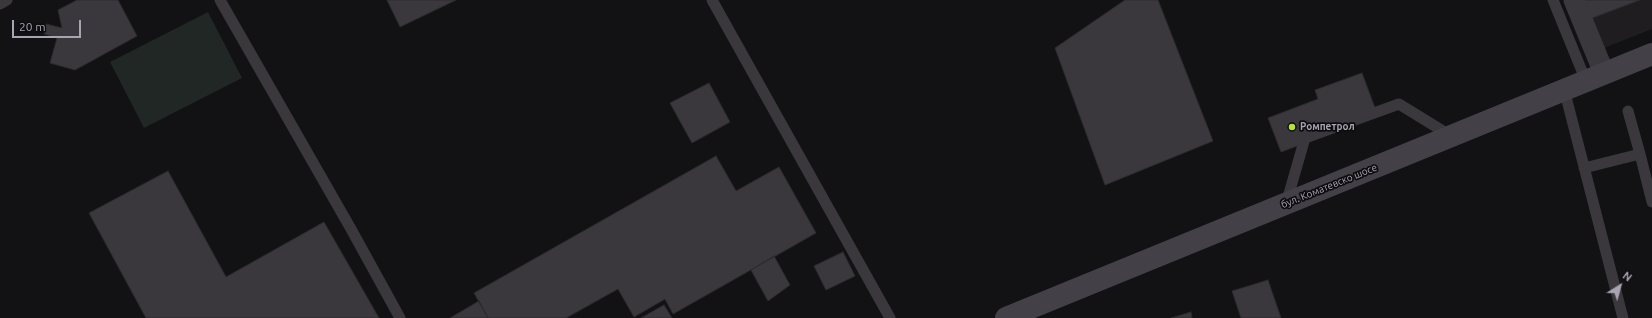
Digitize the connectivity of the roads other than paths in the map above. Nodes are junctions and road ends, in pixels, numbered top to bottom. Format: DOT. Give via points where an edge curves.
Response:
graph roads {
  1 [pos="7,0"];
  2 [pos="220,0"];
  3 [pos="712,0"];
  4 [pos="1553,0"];
  5 [pos="1574,0"];
  6 [pos="0,4"];
  7 [pos="1652,54"];
  8 [pos="1595,77"];
  9 [pos="1564,89"];
  10 [pos="1628,111"];
  11 [pos="1451,136"];
  12 [pos="1640,154"];
  13 [pos="1584,168"];
  14 [pos="1652,202"];
  15 [pos="1286,204"];
  16 [pos="400,318"];
  17 [pos="890,318"];
  18 [pos="1006,318"];
  19 [pos="1623,318"];
  1 -- 6 [label="lane"];
  2 -- 16 [label="lane"];
  3 -- 17 [label="lane"];
  4 -- 8 [label="lane"];
  5 -- 8 [label="street"];
  7 -- 8 [label="main road, бул. Коматевско шосе"];
  8 -- 9 [label="main road, бул. Коматевско шосе"];
  9 -- 11 [label="main road, бул. Коматевско шосе"];
  9 -- 13 [label="lane"];
  10 -- 12 [label="lane"];
  11 -- 15 [label="main road, бул. Коматевско шосе"];
  11 -- 15 [label="lane" via="1399,104 1305,138"];
  12 -- 13 [label="lane"];
  12 -- 14 [label="lane"];
  13 -- 19 [label="lane"];
  15 -- 18 [label="main road, бул. Коматевско шосе"];
}
